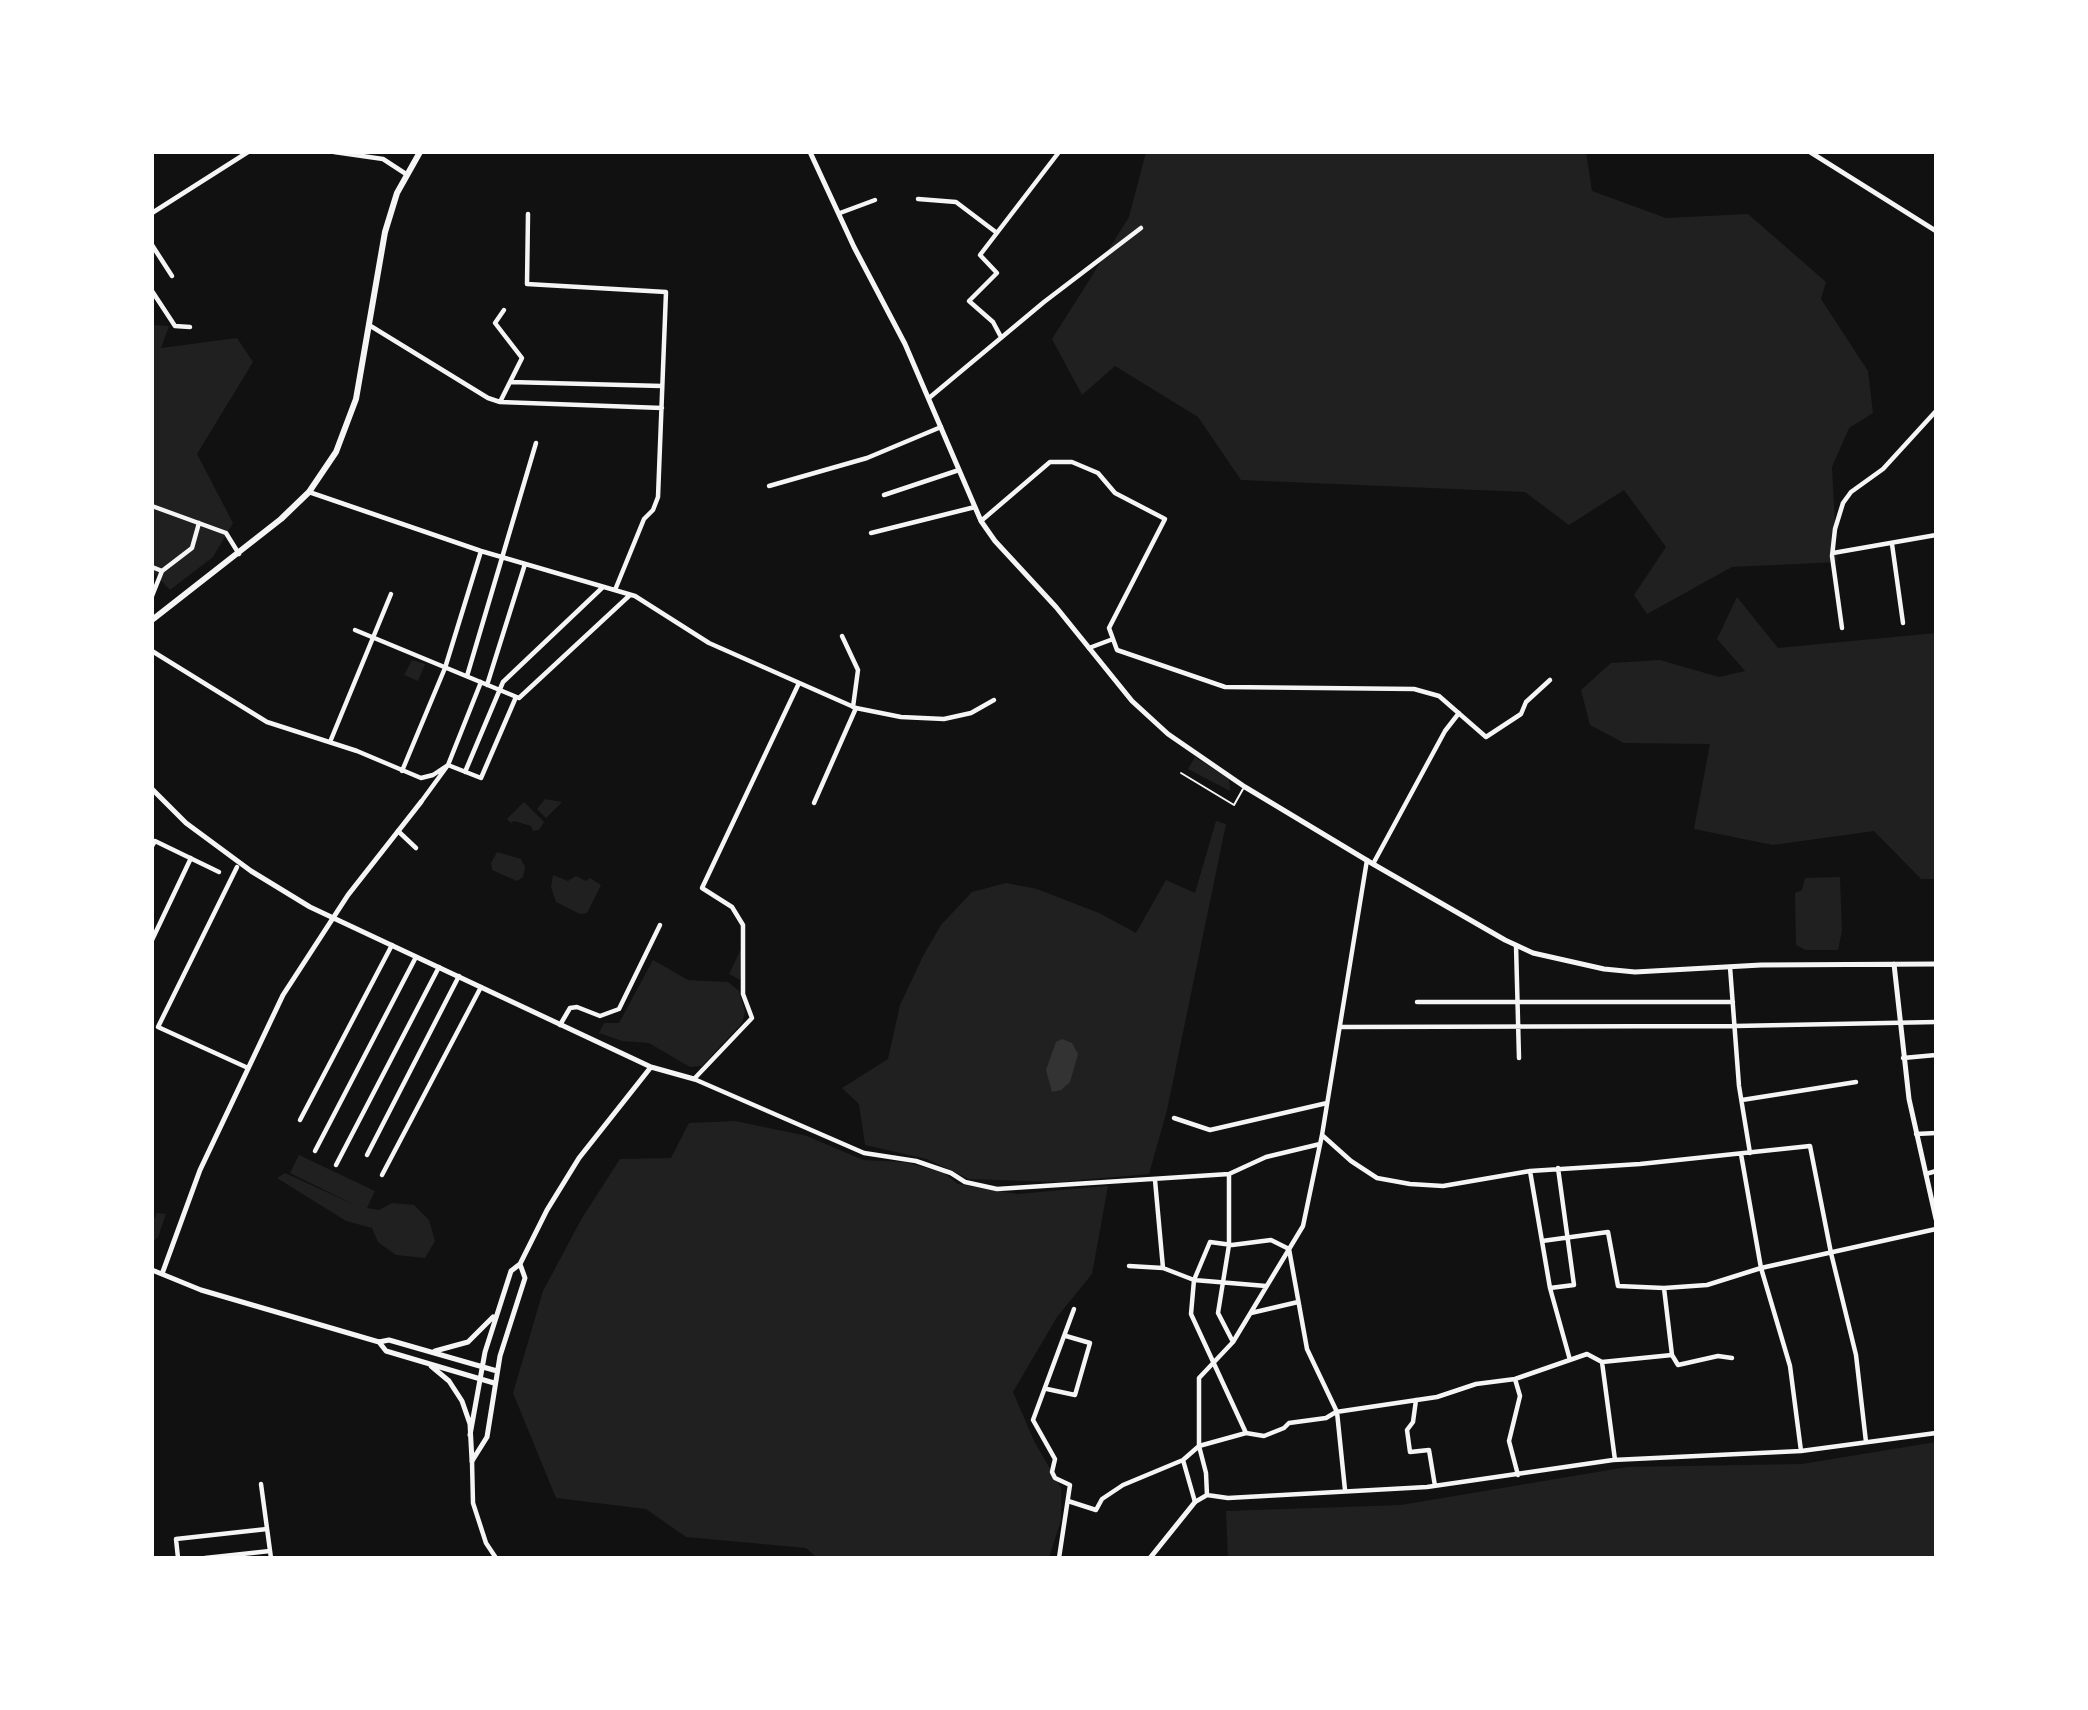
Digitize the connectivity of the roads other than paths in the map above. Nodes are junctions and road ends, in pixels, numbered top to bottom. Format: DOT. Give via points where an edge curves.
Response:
graph roads {
  1 [pos="248,152"];
  2 [pos="334,152"];
  3 [pos="419,152"];
  4 [pos="810,152"];
  5 [pos="1059,152"];
  6 [pos="1810,152"];
  7 [pos="406,174"];
  8 [pos="918,199"];
  9 [pos="875,200"];
  10 [pos="840,213"];
  11 [pos="152,214"];
  12 [pos="528,214"];
  13 [pos="1141,228"];
  14 [pos="1936,231"];
  15 [pos="997,233"];
  16 [pos="152,245"];
  17 [pos="172,276"];
  18 [pos="152,290"];
  19 [pos="504,310"];
  20 [pos="369,325"];
  21 [pos="190,327"];
  22 [pos="1001,337"];
  23 [pos="510,382"];
  24 [pos="662,386"];
  25 [pos="929,398"];
  26 [pos="500,402"];
  27 [pos="662,408"];
  28 [pos="1936,411"];
  29 [pos="941,427"];
  30 [pos="536,443"];
  31 [pos="959,470"];
  32 [pos="769,486"];
  33 [pos="309,492"];
  34 [pos="884,495"];
  35 [pos="152,506"];
  36 [pos="975,507"];
  37 [pos="981,521"];
  38 [pos="199,523"];
  39 [pos="871,533"];
  40 [pos="1936,536"];
  41 [pos="1892,544"];
  42 [pos="481,551"];
  43 [pos="1833,553"];
  44 [pos="239,554"];
  45 [pos="503,557"];
  46 [pos="525,564"];
  47 [pos="152,567"];
  48 [pos="162,571"];
  49 [pos="604,586"];
  50 [pos="615,590"];
  51 [pos="391,594"];
  52 [pos="631,595"];
  53 [pos="152,596"];
  54 [pos="152,620"];
  55 [pos="1903,623"];
  56 [pos="1842,628"];
  57 [pos="355,630"];
  58 [pos="842,636"];
  59 [pos="374,638"];
  60 [pos="1113,639"];
  61 [pos="1089,648"];
  62 [pos="152,651"];
  63 [pos="445,667"];
  64 [pos="467,676"];
  65 [pos="1550,680"];
  66 [pos="484,683"];
  67 [pos="799,683"];
  68 [pos="499,690"];
  69 [pos="516,697"];
  70 [pos="994,701"];
  71 [pos="855,708"];
  72 [pos="1459,713"];
  73 [pos="330,742"];
  74 [pos="448,765"];
  75 [pos="402,771"];
  76 [pos="465,772"];
  77 [pos="1181,774"];
  78 [pos="1245,787"];
  79 [pos="152,789"];
  80 [pos="421,802"];
  81 [pos="814,803"];
  82 [pos="398,831"];
  83 [pos="154,843"];
  84 [pos="416,848"];
  85 [pos="191,858"];
  86 [pos="1370,862"];
  87 [pos="237,867"];
  88 [pos="219,872"];
  89 [pos="332,917"];
  90 [pos="660,925"];
  91 [pos="152,940"];
  92 [pos="392,944"];
  93 [pos="1516,945"];
  94 [pos="416,956"];
  95 [pos="1894,964"];
  96 [pos="1936,964"];
  97 [pos="439,967"];
  98 [pos="1730,967"];
  99 [pos="459,976"];
  100 [pos="481,987"];
  101 [pos="1417,1002"];
  102 [pos="1518,1002"];
  103 [pos="1733,1002"];
  104 [pos="1936,1022"];
  105 [pos="1899,1023"];
  106 [pos="560,1025"];
  107 [pos="1518,1026"];
  108 [pos="1735,1026"];
  109 [pos="1340,1027"];
  110 [pos="1936,1055"];
  111 [pos="1519,1058"];
  112 [pos="1903,1058"];
  113 [pos="651,1067"];
  114 [pos="248,1068"];
  115 [pos="694,1079"];
  116 [pos="1856,1082"];
  117 [pos="1742,1100"];
  118 [pos="1327,1103"];
  119 [pos="1174,1118"];
  120 [pos="300,1120"];
  121 [pos="1936,1133"];
  122 [pos="1916,1134"];
  123 [pos="1322,1136"];
  124 [pos="1320,1144"];
  125 [pos="315,1151"];
  126 [pos="1750,1153"];
  127 [pos="368,1154"];
  128 [pos="1741,1154"];
  129 [pos="336,1165"];
  130 [pos="1558,1168"];
  131 [pos="1530,1171"];
  132 [pos="1936,1171"];
  133 [pos="1229,1174"];
  134 [pos="1926,1174"];
  135 [pos="382,1175"];
  136 [pos="1155,1180"];
  137 [pos="1936,1219"];
  138 [pos="1936,1229"];
  139 [pos="1567,1238"];
  140 [pos="1542,1241"];
  141 [pos="1229,1245"];
  142 [pos="1289,1249"];
  143 [pos="1831,1253"];
  144 [pos="520,1264"];
  145 [pos="1129,1266"];
  146 [pos="1163,1268"];
  147 [pos="1761,1268"];
  148 [pos="152,1270"];
  149 [pos="162,1274"];
  150 [pos="1194,1280"];
  151 [pos="1223,1283"];
  152 [pos="1266,1286"];
  153 [pos="1664,1288"];
  154 [pos="1550,1289"];
  155 [pos="1298,1302"];
  156 [pos="499,1308"];
  157 [pos="1074,1309"];
  158 [pos="1250,1313"];
  159 [pos="1066,1336"];
  160 [pos="379,1342"];
  161 [pos="1233,1342"];
  162 [pos="425,1350"];
  163 [pos="1672,1355"];
  164 [pos="1732,1357"];
  165 [pos="1570,1360"];
  166 [pos="422,1361"];
  167 [pos="1213,1361"];
  168 [pos="1602,1362"];
  169 [pos="482,1367"];
  170 [pos="497,1371"];
  171 [pos="480,1379"];
  172 [pos="1515,1379"];
  173 [pos="494,1383"];
  174 [pos="1047,1389"];
  175 [pos="1416,1400"];
  176 [pos="1337,1412"];
  177 [pos="1246,1433"];
  178 [pos="1936,1433"];
  179 [pos="470,1435"];
  180 [pos="1866,1442"];
  181 [pos="1199,1446"];
  182 [pos="1801,1451"];
  183 [pos="1183,1460"];
  184 [pos="1615,1460"];
  185 [pos="472,1461"];
  186 [pos="1518,1475"];
  187 [pos="261,1484"];
  188 [pos="1435,1486"];
  189 [pos="1345,1490"];
  190 [pos="1207,1495"];
  191 [pos="1068,1501"];
  192 [pos="1195,1502"];
  193 [pos="267,1529"];
  194 [pos="271,1555"];
  195 [pos="178,1558"];
  196 [pos="205,1558"];
  197 [pos="496,1558"];
  198 [pos="1059,1558"];
  199 [pos="1150,1558"];
  1 -- 11 [label="street"];
  2 -- 7 [label="street" via="383,159"];
  3 -- 7 [label="main road"];
  4 -- 10 [label="street"];
  5 -- 15 [label="street"];
  6 -- 14 [label="street"];
  7 -- 20 [label="main road" via="385,232"];
  8 -- 15 [label="street" via="956,202"];
  9 -- 10 [label="street"];
  10 -- 25 [label="street"];
  12 -- 24 [label="street" via="527,285 666,292"];
  13 -- 22 [label="street"];
  15 -- 22 [label="street" via="980,255 997,273 969,301 993,322"];
  16 -- 17 [label="street"];
  18 -- 21 [label="street" via="175,326"];
  19 -- 23 [label="street" via="495,323 522,358"];
  20 -- 26 [label="street"];
  20 -- 33 [label="main road" via="346,430"];
  22 -- 25 [label="street"];
  23 -- 24 [label="street"];
  23 -- 26 [label="street"];
  24 -- 27 [label="street"];
  25 -- 29 [label="street"];
  26 -- 27 [label="street"];
  27 -- 50 [label="street" via="658,497 643,519"];
  28 -- 43 [label="street" via="1883,469 1846,497"];
  29 -- 31 [label="street"];
  29 -- 32 [label="street" via="867,458"];
  30 -- 45 [label="street"];
  31 -- 34 [label="street"];
  31 -- 36 [label="street"];
  33 -- 42 [label="street"];
  33 -- 44 [label="main road"];
  35 -- 38 [label="street"];
  36 -- 37 [label="street"];
  36 -- 39 [label="street"];
  37 -- 60 [label="street" via="1050,462 1091,468 1115,493 1165,519 1109,628"];
  37 -- 61 [label="street"];
  38 -- 44 [label="street" via="226,533"];
  38 -- 48 [label="street" via="192,548"];
  40 -- 41 [label="street"];
  41 -- 43 [label="street"];
  41 -- 55 [label="street"];
  42 -- 45 [label="street"];
  42 -- 63 [label="street"];
  43 -- 56 [label="street"];
  44 -- 54 [label="main road"];
  45 -- 46 [label="street"];
  45 -- 64 [label="street"];
  46 -- 49 [label="street"];
  46 -- 66 [label="street"];
  47 -- 48 [label="street"];
  48 -- 53 [label="street"];
  49 -- 50 [label="street"];
  49 -- 68 [label="street" via="503,681"];
  50 -- 52 [label="street"];
  51 -- 59 [label="street"];
  52 -- 67 [label="street" via="709,643"];
  52 -- 69 [label="street"];
  57 -- 59 [label="street"];
  58 -- 71 [label="street" via="858,670"];
  59 -- 63 [label="street"];
  59 -- 73 [label="street"];
  60 -- 61 [label="street"];
  60 -- 72 [label="street" via="1116,650 1225,687 1414,689 1439,696"];
  61 -- 78 [label="street" via="1150,720"];
  62 -- 73 [label="street" via="255,716"];
  63 -- 64 [label="street"];
  63 -- 75 [label="street"];
  64 -- 66 [label="street"];
  65 -- 72 [label="street" via="1526,702 1521,714 1486,737"];
  66 -- 68 [label="street"];
  66 -- 74 [label="street"];
  67 -- 71 [label="street"];
  67 -- 115 [label="street" via="702,888 733,907 743,925 743,994 752,1018"];
  68 -- 69 [label="street"];
  68 -- 76 [label="street"];
  69 -- 76 [label="street" via="481,778"];
  70 -- 71 [label="street" via="971,713 944,719"];
  71 -- 81 [label="street"];
  72 -- 86 [label="street"];
  73 -- 75 [label="street"];
  74 -- 75 [label="street" via="421,778"];
  74 -- 76 [label="street"];
  74 -- 80 [label="street"];
  77 -- 78 [label="lane" via="1234,804"];
  78 -- 86 [label="street"];
  79 -- 89 [label="street" via="186,823 251,871"];
  80 -- 82 [label="street"];
  82 -- 84 [label="street"];
  82 -- 89 [label="street"];
  83 -- 85 [label="street"];
  85 -- 88 [label="street"];
  85 -- 91 [label="street"];
  86 -- 93 [label="street"];
  86 -- 109 [label="street"];
  87 -- 114 [label="street" via="158,1027"];
  89 -- 92 [label="street"];
  89 -- 114 [label="street" via="283,995"];
  90 -- 106 [label="street" via="619,1009 600,1016 570,1008"];
  92 -- 94 [label="street"];
  92 -- 120 [label="street"];
  93 -- 98 [label="street" via="1604,970"];
  93 -- 102 [label="street"];
  94 -- 97 [label="street"];
  94 -- 125 [label="street"];
  95 -- 96 [label="street"];
  95 -- 98 [label="street"];
  95 -- 105 [label="street"];
  97 -- 99 [label="street"];
  97 -- 129 [label="street"];
  98 -- 103 [label="street"];
  99 -- 100 [label="street"];
  99 -- 127 [label="street"];
  100 -- 106 [label="street"];
  100 -- 135 [label="street"];
  101 -- 102 [label="street"];
  102 -- 103 [label="street"];
  102 -- 107 [label="street"];
  103 -- 108 [label="street"];
  104 -- 105 [label="street"];
  105 -- 108 [label="street"];
  105 -- 112 [label="street"];
  106 -- 113 [label="street"];
  107 -- 108 [label="street"];
  107 -- 109 [label="street"];
  107 -- 111 [label="street"];
  108 -- 117 [label="street"];
  109 -- 118 [label="street"];
  110 -- 112 [label="street"];
  112 -- 122 [label="street"];
  113 -- 115 [label="street"];
  113 -- 144 [label="street" via="579,1158"];
  114 -- 149 [label="street" via="200,1170"];
  115 -- 136 [label="street" via="864,1153 916,1161 981,1187"];
  116 -- 117 [label="street"];
  117 -- 126 [label="street"];
  118 -- 119 [label="street" via="1210,1130"];
  118 -- 123 [label="street"];
  121 -- 122 [label="street"];
  122 -- 134 [label="street"];
  123 -- 124 [label="street"];
  123 -- 131 [label="street" via="1377,1178 1410,1184 1443,1186"];
  124 -- 133 [label="street" via="1266,1157"];
  124 -- 142 [label="street" via="1303,1226"];
  126 -- 128 [label="street"];
  126 -- 143 [label="street" via="1810,1146"];
  128 -- 130 [label="street"];
  128 -- 147 [label="street"];
  130 -- 131 [label="street"];
  130 -- 139 [label="street"];
  131 -- 140 [label="street"];
  132 -- 134 [label="street"];
  133 -- 136 [label="street"];
  133 -- 141 [label="street"];
  134 -- 137 [label="street"];
  136 -- 146 [label="street"];
  138 -- 143 [label="street"];
  139 -- 140 [label="street"];
  139 -- 153 [label="street" via="1608,1233 1618,1286"];
  139 -- 154 [label="street" via="1574,1285"];
  140 -- 154 [label="street"];
  141 -- 142 [label="street" via="1271,1240"];
  141 -- 150 [label="street" via="1210,1242"];
  141 -- 151 [label="street"];
  142 -- 152 [label="street"];
  142 -- 155 [label="street"];
  143 -- 147 [label="street"];
  143 -- 180 [label="street" via="1856,1356"];
  144 -- 156 [label="street" via="511,1271"];
  144 -- 170 [label="street" via="525,1278"];
  145 -- 146 [label="street"];
  146 -- 150 [label="street"];
  147 -- 153 [label="street" via="1707,1285"];
  147 -- 182 [label="street" via="1790,1366"];
  148 -- 149 [label="street"];
  149 -- 160 [label="street" via="201,1290"];
  150 -- 151 [label="street"];
  150 -- 167 [label="street" via="1191,1314"];
  151 -- 152 [label="street"];
  151 -- 161 [label="street" via="1218,1313"];
  152 -- 158 [label="street"];
  153 -- 163 [label="street"];
  154 -- 165 [label="street"];
  155 -- 158 [label="street"];
  155 -- 176 [label="street" via="1307,1349"];
  156 -- 162 [label="street" via="468,1342 447,1350"];
  156 -- 169 [label="street"];
  157 -- 159 [label="street"];
  158 -- 161 [label="street"];
  159 -- 174 [label="street"];
  159 -- 174 [label="street" via="1090,1343 1075,1395"];
  160 -- 162 [label="street" via="389,1340"];
  160 -- 166 [label="street" via="386,1350"];
  161 -- 167 [label="street"];
  162 -- 169 [label="street"];
  163 -- 164 [label="street" via="1678,1365"];
  163 -- 168 [label="street"];
  165 -- 168 [label="street" via="1587,1354"];
  165 -- 172 [label="street"];
  166 -- 171 [label="street"];
  166 -- 179 [label="street" via="457,1390"];
  167 -- 177 [label="street"];
  167 -- 181 [label="street" via="1199,1378"];
  168 -- 184 [label="street"];
  169 -- 170 [label="street"];
  169 -- 171 [label="street"];
  170 -- 173 [label="street"];
  171 -- 173 [label="street"];
  171 -- 179 [label="street"];
  172 -- 175 [label="street"];
  172 -- 186 [label="street" via="1520,1396 1509,1441"];
  173 -- 185 [label="street" via="487,1437"];
  174 -- 191 [label="street" via="1033,1420 1055,1459 1055,1478 1070,1485"];
  175 -- 176 [label="street"];
  175 -- 188 [label="street" via="1407,1430 1410,1452 1429,1450"];
  176 -- 177 [label="street" via="1289,1423 1264,1436"];
  176 -- 189 [label="street"];
  177 -- 181 [label="street"];
  178 -- 180 [label="street"];
  179 -- 185 [label="street"];
  180 -- 182 [label="street"];
  181 -- 183 [label="street"];
  181 -- 190 [label="street"];
  182 -- 184 [label="street"];
  183 -- 191 [label="street" via="1123,1485 1102,1499 1096,1510"];
  183 -- 192 [label="street"];
  184 -- 186 [label="street"];
  185 -- 197 [label="street" via="473,1503"];
  186 -- 188 [label="street"];
  187 -- 193 [label="street"];
  188 -- 189 [label="street"];
  189 -- 190 [label="street" via="1252,1497"];
  190 -- 192 [label="street"];
  191 -- 198 [label="street"];
  192 -- 199 [label="street"];
  193 -- 194 [label="street"];
  193 -- 195 [label="street" via="176,1539"];
  194 -- 196 [label="street"];
}
